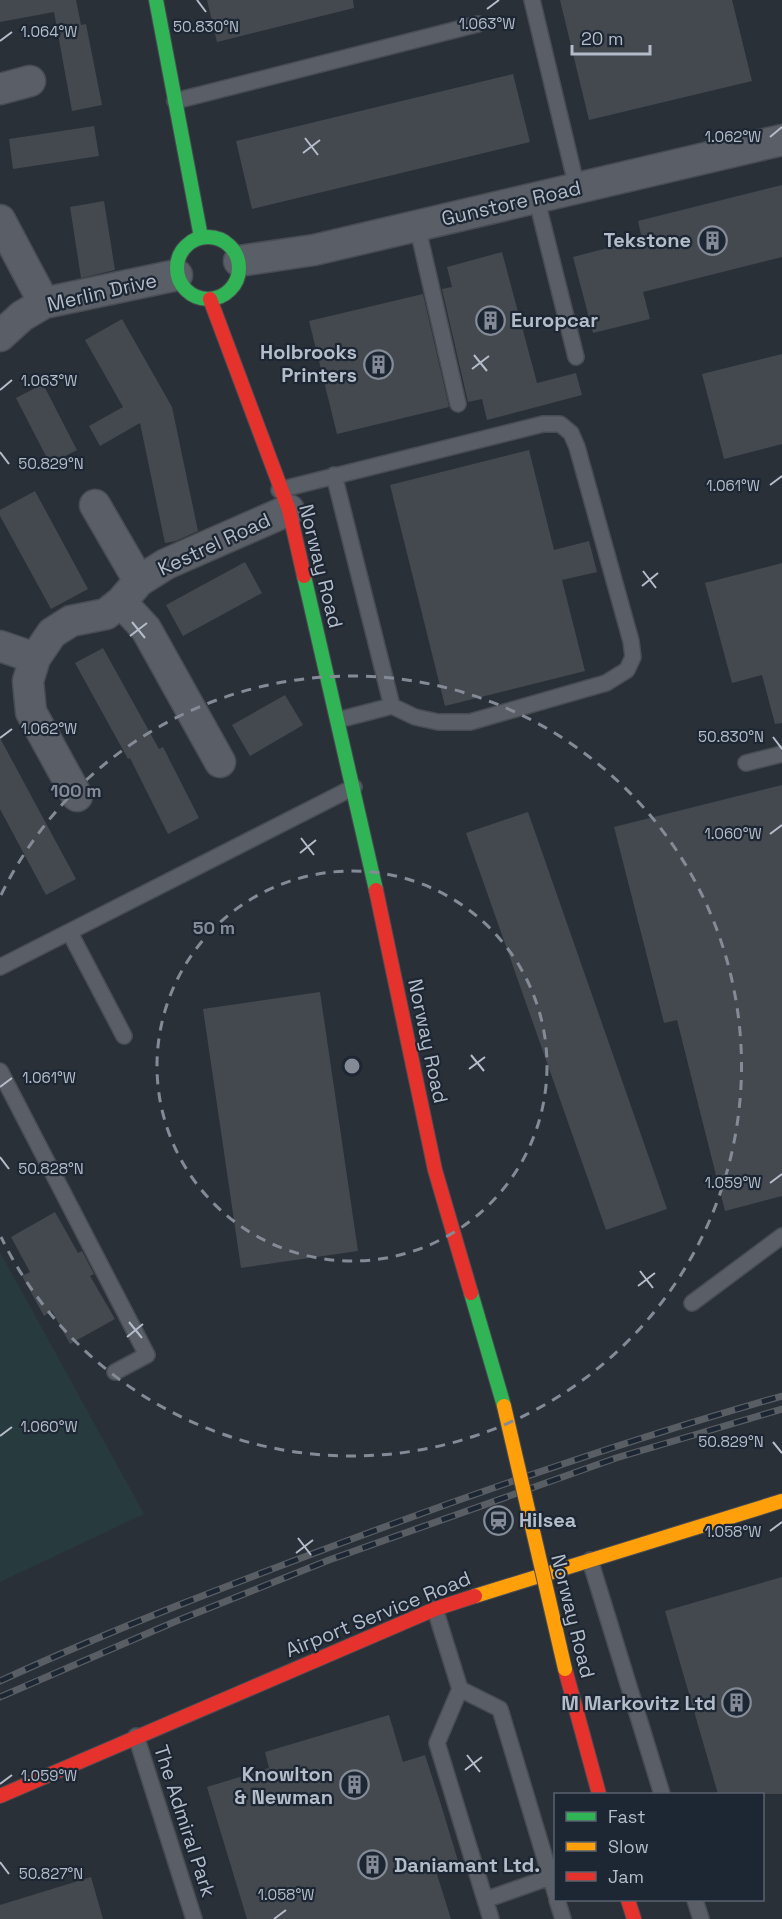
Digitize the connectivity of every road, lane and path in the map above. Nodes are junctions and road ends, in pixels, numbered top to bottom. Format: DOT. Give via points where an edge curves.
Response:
graph roads {
  1 [pos="156,0"];
  2 [pos="532,0"];
  3 [pos="478,24"];
  4 [pos="30,81"];
  5 [pos="0,89"];
  6 [pos="175,101"];
  7 [pos="782,140"];
  8 [pos="576,188"];
  9 [pos="536,198"];
  10 [pos="0,220"];
  11 [pos="417,225"];
  12 [pos="201,237"];
  13 [pos="239,261"];
  14 [pos="177,275"];
  15 [pos="210,299"];
  16 [pos="44,303"];
  17 [pos="0,336"];
  18 [pos="576,357"];
  19 [pos="458,404"];
  20 [pos="334,475"];
  21 [pos="284,500"];
  22 [pos="95,505"];
  23 [pos="130,591"];
  24 [pos="0,646"];
  25 [pos="35,658"];
  26 [pos="392,706"];
  27 [pos="338,720"];
  28 [pos="782,754"];
  29 [pos="220,762"];
  30 [pos="746,763"];
  31 [pos="354,787"];
  32 [pos="77,796"];
  33 [pos="70,933"];
  34 [pos="0,968"];
  35 [pos="124,1036"];
  36 [pos="0,1071"];
  37 [pos="782,1236"];
  38 [pos="692,1303"];
  39 [pos="115,1372"];
  40 [pos="782,1500"];
  41 [pos="590,1560"];
  42 [pos="435,1609"];
  43 [pos="460,1689"];
  44 [pos="136,1737"];
  45 [pos="599,1793"];
  46 [pos="662,1793"];
  47 [pos="0,1796"];
  48 [pos="550,1877"];
  49 [pos="554,1891"];
  50 [pos="485,1900"];
  51 [pos="558,1901"];
  52 [pos="629,1901"];
  53 [pos="696,1901"];
  54 [pos="194,1919"];
  55 [pos="491,1919"];
  56 [pos="563,1919"];
  57 [pos="634,1919"];
  58 [pos="701,1919"];
  1 -- 6 [label="street"];
  2 -- 8 [label="lane"];
  3 -- 6 [label="lane"];
  4 -- 5 [label="street"];
  6 -- 12 [label="street"];
  7 -- 8 [label="street, Gunstore Road"];
  8 -- 9 [label="street, Gunstore Road"];
  9 -- 11 [label="street, Gunstore Road"];
  9 -- 18 [label="lane"];
  10 -- 16 [label="street"];
  11 -- 13 [label="street, Gunstore Road" via="314,250"];
  11 -- 19 [label="lane"];
  12 -- 13 [label="street" via="224,241"];
  12 -- 14 [label="street" via="185,246"];
  13 -- 15 [label="street" via="232,288"];
  14 -- 15 [label="street" via="191,294"];
  14 -- 16 [label="street, Merlin Drive"];
  15 -- 21 [label="street, Norway Road"];
  16 -- 17 [label="street, Merlin Drive"];
  20 -- 21 [label="lane"];
  20 -- 26 [label="lane"];
  20 -- 26 [label="lane" via="543,424 560,424 577,447 632,641 633,657 627,670 606,683 470,722 438,722"];
  21 -- 23 [label="street, Kestrel Road" via="166,564"];
  21 -- 27 [label="street, Norway Road"];
  22 -- 23 [label="street"];
  23 -- 25 [label="street, Kestrel Road" via="106,614 71,621 52,633"];
  23 -- 29 [label="street" via="146,629"];
  24 -- 25 [label="street"];
  25 -- 32 [label="street, Kestrel Road" via="28,681 31,712"];
  26 -- 27 [label="lane"];
  27 -- 31 [label="street, Norway Road"];
  28 -- 30 [label="lane"];
  31 -- 33 [label="lane"];
  31 -- 45 [label="street, Norway Road, bridge" via="435,1170 504,1406 565,1669"];
  33 -- 34 [label="lane"];
  33 -- 35 [label="lane"];
  36 -- 39 [label="lane" via="147,1355"];
  37 -- 38 [label="lane"];
  40 -- 41 [label="street, Airport Service Road"];
  41 -- 42 [label="street, Airport Service Road"];
  41 -- 46 [label="lane"];
  42 -- 43 [label="lane"];
  42 -- 44 [label="street, Airport Service Road"];
  43 -- 48 [label="lane" via="500,1709"];
  43 -- 50 [label="lane" via="437,1743"];
  44 -- 47 [label="street, Airport Service Road"];
  44 -- 54 [label="lane, The Admiral Park"];
  48 -- 49 [label="lane"];
  48 -- 50 [label="lane"];
  50 -- 55 [label="lane"];
  51 -- 56 [label="lane"];
  52 -- 57 [label="street"];
  53 -- 58 [label="lane"];
}
